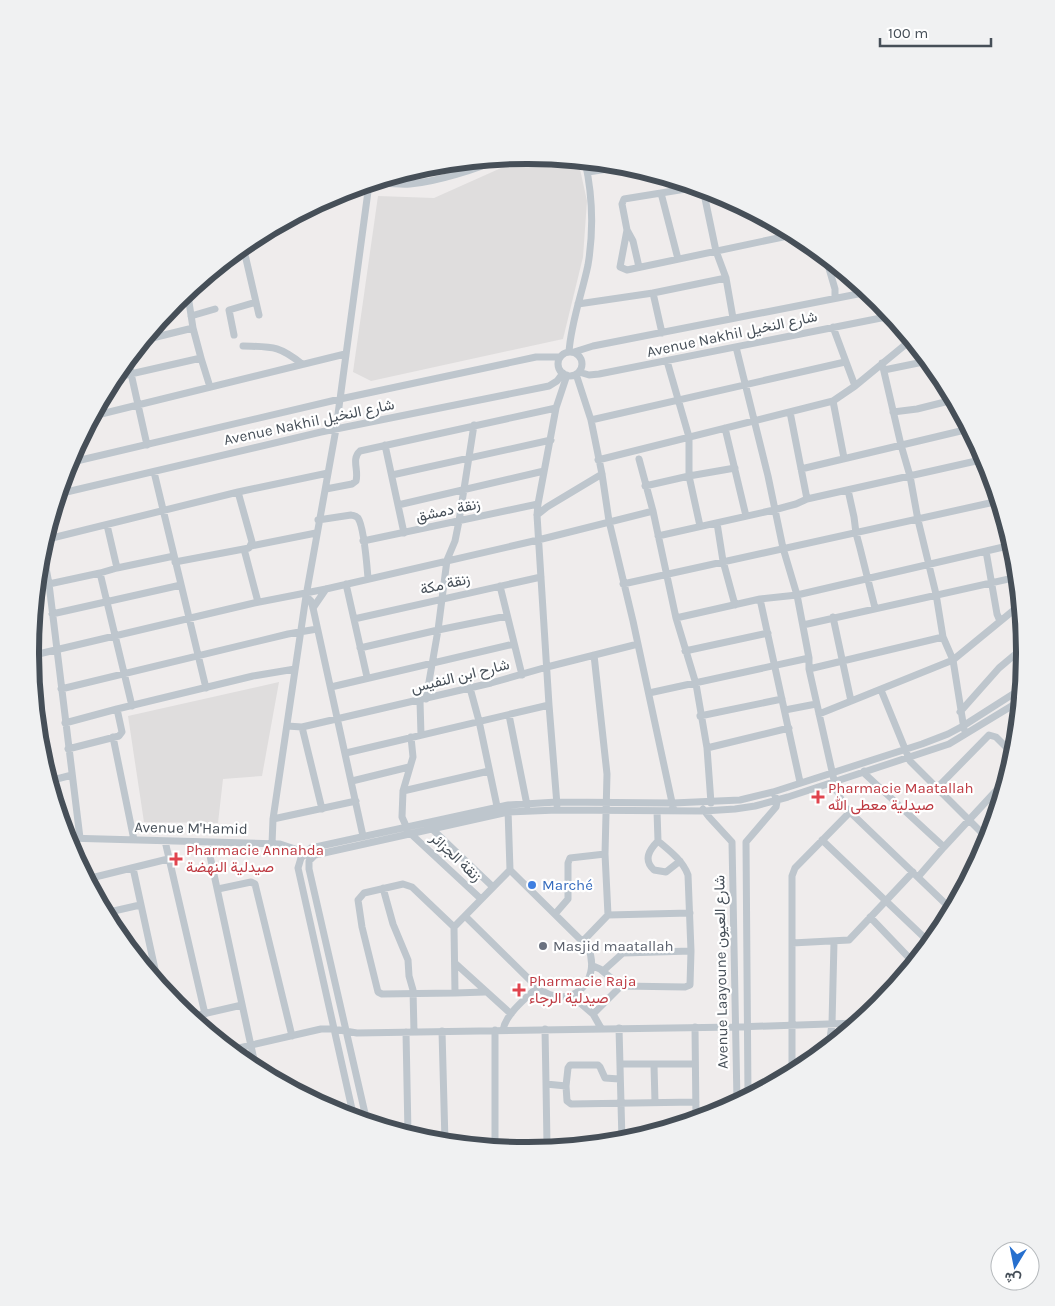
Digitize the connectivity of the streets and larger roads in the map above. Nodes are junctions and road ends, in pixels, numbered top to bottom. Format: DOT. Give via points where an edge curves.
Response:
graph roads {
  1 [pos="467,168"];
  2 [pos="587,168"];
  3 [pos="601,170"];
  4 [pos="588,172"];
  5 [pos="411,179"];
  6 [pos="394,183"];
  7 [pos="408,184"];
  8 [pos="683,189"];
  9 [pos="368,191"];
  10 [pos="661,193"];
  11 [pos="705,197"];
  12 [pos="627,230"];
  13 [pos="783,237"];
  14 [pos="716,251"];
  15 [pos="246,254"];
  16 [pos="678,259"];
  17 [pos="639,267"];
  18 [pos="830,269"];
  19 [pos="726,278"];
  20 [pos="653,293"];
  21 [pos="858,294"];
  22 [pos="835,298"];
  23 [pos="189,302"];
  24 [pos="256,302"];
  25 [pos="578,304"];
  26 [pos="215,309"];
  27 [pos="259,315"];
  28 [pos="191,316"];
  29 [pos="733,318"];
  30 [pos="883,318"];
  31 [pos="833,327"];
  32 [pos="193,328"];
  33 [pos="662,333"];
  34 [pos="234,335"];
  35 [pos="155,337"];
  36 [pos="906,345"];
  37 [pos="243,346"];
  38 [pos="736,347"];
  39 [pos="571,352"];
  40 [pos="345,354"];
  41 [pos="560,357"];
  42 [pos="201,358"];
  43 [pos="667,361"];
  44 [pos="846,362"];
  45 [pos="920,362"];
  46 [pos="302,364"];
  47 [pos="883,367"];
  48 [pos="130,369"];
  49 [pos="577,373"];
  50 [pos="131,374"];
  51 [pos="565,374"];
  52 [pos="125,375"];
  53 [pos="552,384"];
  54 [pos="746,386"];
  55 [pos="855,386"];
  56 [pos="210,388"];
  57 [pos="562,389"];
  58 [pos="340,399"];
  59 [pos="678,399"];
  60 [pos="833,401"];
  61 [pos="946,401"];
  62 [pos="139,405"];
  63 [pos="556,408"];
  64 [pos="790,412"];
  65 [pos="893,412"];
  66 [pos="101,414"];
  67 [pos="590,420"];
  68 [pos="754,421"];
  69 [pos="474,425"];
  70 [pos="725,428"];
  71 [pos="336,429"];
  72 [pos="963,431"];
  73 [pos="689,437"];
  74 [pos="551,440"];
  75 [pos="147,444"];
  76 [pos="385,445"];
  77 [pos="900,445"];
  78 [pos="469,457"];
  79 [pos="844,458"];
  80 [pos="639,459"];
  81 [pos="78,460"];
  82 [pos="598,460"];
  83 [pos="977,461"];
  84 [pos="735,468"];
  85 [pos="801,469"];
  86 [pos="544,471"];
  87 [pos="154,472"];
  88 [pos="328,473"];
  89 [pos="602,474"];
  90 [pos="392,475"];
  91 [pos="689,476"];
  92 [pos="910,476"];
  93 [pos="645,486"];
  94 [pos="326,488"];
  95 [pos="465,489"];
  96 [pos="848,490"];
  97 [pos="66,492"];
  98 [pos="238,492"];
  99 [pos="807,499"];
  100 [pos="992,503"];
  101 [pos="538,504"];
  102 [pos="398,505"];
  103 [pos="774,510"];
  104 [pos="163,511"];
  105 [pos="653,511"];
  106 [pos="537,515"];
  107 [pos="746,516"];
  108 [pos="318,520"];
  109 [pos="918,520"];
  110 [pos="459,521"];
  111 [pos="609,521"];
  112 [pos="717,523"];
  113 [pos="107,525"];
  114 [pos="700,526"];
  115 [pos="316,533"];
  116 [pos="404,533"];
  117 [pos="856,534"];
  118 [pos="658,536"];
  119 [pos="53,538"];
  120 [pos="363,540"];
  121 [pos="538,540"];
  122 [pos="251,546"];
  123 [pos="1004,547"];
  124 [pos="783,548"];
  125 [pos="244,549"];
  126 [pos="986,551"];
  127 [pos="175,559"];
  128 [pos="447,560"];
  129 [pos="723,561"];
  130 [pos="929,564"];
  131 [pos="116,568"];
  132 [pos="46,569"];
  133 [pos="100,573"];
  134 [pos="665,575"];
  135 [pos="541,577"];
  136 [pos="368,578"];
  137 [pos="867,578"];
  138 [pos="1010,578"];
  139 [pos="992,582"];
  140 [pos="49,584"];
  141 [pos="346,584"];
  142 [pos="623,584"];
  143 [pos="181,585"];
  144 [pos="500,586"];
  145 [pos="326,589"];
  146 [pos="306,594"];
  147 [pos="797,594"];
  148 [pos="936,594"];
  149 [pos="441,599"];
  150 [pos="760,599"];
  151 [pos="106,602"];
  152 [pos="258,602"];
  153 [pos="735,605"];
  154 [pos="313,608"];
  155 [pos="875,608"];
  156 [pos="1014,610"];
  157 [pos="52,614"];
  158 [pos="507,616"];
  159 [pos="833,617"];
  160 [pos="189,618"];
  161 [pos="676,618"];
  162 [pos="354,619"];
  163 [pos="1000,621"];
  164 [pos="803,625"];
  165 [pos="317,629"];
  166 [pos="438,630"];
  167 [pos="302,632"];
  168 [pos="768,633"];
  169 [pos="115,636"];
  170 [pos="943,636"];
  171 [pos="514,644"];
  172 [pos="638,644"];
  173 [pos="360,648"];
  174 [pos="56,650"];
  175 [pos="685,651"];
  176 [pos="39,654"];
  177 [pos="1016,654"];
  178 [pos="594,655"];
  179 [pos="198,656"];
  180 [pos="809,658"];
  181 [pos="953,660"];
  182 [pos="842,661"];
  183 [pos="433,662"];
  184 [pos="775,666"];
  185 [pos="547,667"];
  186 [pos="295,669"];
  187 [pos="809,669"];
  188 [pos="124,674"];
  189 [pos="522,675"];
  190 [pos="367,677"];
  191 [pos="696,684"];
  192 [pos="331,687"];
  193 [pos="206,688"];
  194 [pos="470,688"];
  195 [pos="61,689"];
  196 [pos="881,690"];
  197 [pos="649,693"];
  198 [pos="1014,694"];
  199 [pos="782,699"];
  200 [pos="423,700"];
  201 [pos="851,701"];
  202 [pos="816,704"];
  203 [pos="549,705"];
  204 [pos="1013,705"];
  205 [pos="132,706"];
  206 [pos="117,709"];
  207 [pos="784,710"];
  208 [pos="960,712"];
  209 [pos="819,714"];
  210 [pos="509,715"];
  211 [pos="700,716"];
  212 [pos="338,720"];
  213 [pos="479,722"];
  214 [pos="65,723"];
  215 [pos="287,726"];
  216 [pos="963,726"];
  217 [pos="302,727"];
  218 [pos="789,728"];
  219 [pos="421,735"];
  220 [pos="965,735"];
  221 [pos="113,737"];
  222 [pos="411,737"];
  223 [pos="706,748"];
  224 [pos="1007,748"];
  225 [pos="68,749"];
  226 [pos="904,749"];
  227 [pos="346,753"];
  228 [pos="908,757"];
  229 [pos="409,768"];
  230 [pos="489,771"];
  231 [pos="864,771"];
  232 [pos="832,773"];
  233 [pos="72,775"];
  234 [pos="55,779"];
  235 [pos="352,781"];
  236 [pos="834,781"];
  237 [pos="800,782"];
  238 [pos="937,788"];
  239 [pos="402,790"];
  240 [pos="996,791"];
  241 [pos="773,792"];
  242 [pos="776,800"];
  243 [pos="356,801"];
  244 [pos="557,802"];
  245 [pos="605,802"];
  246 [pos="673,803"];
  247 [pos="701,803"];
  248 [pos="711,803"];
  249 [pos="528,807"];
  250 [pos="322,809"];
  251 [pos="508,809"];
  252 [pos="498,810"];
  253 [pos="557,810"];
  254 [pos="605,810"];
  255 [pos="657,811"];
  256 [pos="704,811"];
  257 [pos="673,812"];
  258 [pos="850,812"];
  259 [pos="273,819"];
  260 [pos="970,820"];
  261 [pos="426,822"];
  262 [pos="406,826"];
  263 [pos="432,829"];
  264 [pos="982,832"];
  265 [pos="411,834"];
  266 [pos="363,836"];
  267 [pos="75,838"];
  268 [pos="80,838"];
  269 [pos="134,840"];
  270 [pos="822,840"];
  271 [pos="165,841"];
  272 [pos="658,841"];
  273 [pos="207,842"];
  274 [pos="732,842"];
  275 [pos="746,842"];
  276 [pos="272,844"];
  277 [pos="944,847"];
  278 [pos="304,854"];
  279 [pos="604,854"];
  280 [pos="311,858"];
  281 [pos="168,859"];
  282 [pos="680,861"];
  283 [pos="133,868"];
  284 [pos="510,870"];
  285 [pos="915,875"];
  286 [pos="94,877"];
  287 [pos="493,887"];
  288 [pos="383,888"];
  289 [pos="218,889"];
  290 [pos="481,899"];
  291 [pos="886,900"];
  292 [pos="140,905"];
  293 [pos="946,905"];
  294 [pos="113,911"];
  295 [pos="690,912"];
  296 [pos="555,914"];
  297 [pos="608,914"];
  298 [pos="465,916"];
  299 [pos="870,918"];
  300 [pos="454,927"];
  301 [pos="925,938"];
  302 [pos="583,940"];
  303 [pos="792,942"];
  304 [pos="834,942"];
  305 [pos="691,951"];
  306 [pos="909,958"];
  307 [pos="456,964"];
  308 [pos="592,966"];
  309 [pos="154,968"];
  310 [pos="603,971"];
  311 [pos="621,986"];
  312 [pos="537,987"];
  313 [pos="485,992"];
  314 [pos="456,993"];
  315 [pos="413,994"];
  316 [pos="571,994"];
  317 [pos="242,1005"];
  318 [pos="205,1014"];
  319 [pos="511,1014"];
  320 [pos="593,1014"];
  321 [pos="200,1015"];
  322 [pos="846,1023"];
  323 [pos="832,1024"];
  324 [pos="793,1025"];
  325 [pos="694,1027"];
  326 [pos="736,1027"];
  327 [pos="748,1027"];
  328 [pos="601,1028"];
  329 [pos="619,1028"];
  330 [pos="333,1029"];
  331 [pos="546,1029"];
  332 [pos="499,1030"];
  333 [pos="345,1032"];
  334 [pos="410,1032"];
  335 [pos="442,1032"];
  336 [pos="292,1036"];
  337 [pos="830,1037"];
  338 [pos="251,1045"];
  339 [pos="240,1048"];
  340 [pos="254,1057"];
  341 [pos="792,1063"];
  342 [pos="620,1064"];
  343 [pos="694,1064"];
  344 [pos="654,1065"];
  345 [pos="620,1079"];
  346 [pos="546,1084"];
  347 [pos="566,1086"];
  348 [pos="748,1089"];
  349 [pos="737,1094"];
  350 [pos="655,1102"];
  351 [pos="696,1102"];
  352 [pos="620,1103"];
  353 [pos="352,1109"];
  354 [pos="696,1112"];
  355 [pos="364,1114"];
  356 [pos="408,1127"];
  357 [pos="622,1132"];
  358 [pos="445,1134"];
  359 [pos="495,1141"];
  360 [pos="546,1141"];
  1 -- 7 [label="street"];
  2 -- 4 [label="street"];
  3 -- 4 [label="street"];
  4 -- 25 [label="street" via="592,235"];
  5 -- 7 [label="street"];
  6 -- 7 [label="street"];
  8 -- 10 [label="street"];
  9 -- 40 [label="street"];
  10 -- 12 [label="street" via="624,199"];
  10 -- 16 [label="street"];
  11 -- 14 [label="street"];
  12 -- 17 [label="street"];
  12 -- 17 [label="street" via="620,267 627,270"];
  13 -- 14 [label="street"];
  14 -- 16 [label="street"];
  14 -- 19 [label="street"];
  15 -- 24 [label="street"];
  16 -- 17 [label="street"];
  18 -- 22 [label="street"];
  19 -- 20 [label="street"];
  19 -- 29 [label="street"];
  20 -- 25 [label="street"];
  20 -- 33 [label="street"];
  21 -- 22 [label="street, Avenue Nakhil شارع النخيل"];
  22 -- 29 [label="street, Avenue Nakhil شارع النخيل"];
  23 -- 28 [label="street"];
  24 -- 27 [label="street"];
  24 -- 34 [label="street" via="229,310"];
  25 -- 39 [label="street" via="570,334"];
  26 -- 28 [label="street"];
  28 -- 32 [label="street"];
  29 -- 33 [label="street, Avenue Nakhil شارع النخيل"];
  30 -- 31 [label="street, Avenue Nakhil شارع النخيل"];
  31 -- 38 [label="street, Avenue Nakhil شارع النخيل"];
  31 -- 44 [label="street"];
  32 -- 35 [label="street"];
  32 -- 42 [label="street"];
  33 -- 39 [label="street, Avenue Nakhil شارع النخيل"];
  36 -- 47 [label="street"];
  37 -- 46 [label="street" via="274,347"];
  38 -- 43 [label="street, Avenue Nakhil شارع النخيل"];
  38 -- 54 [label="street"];
  39 -- 41 [label="street"];
  39 -- 49 [label="street" via="582,362"];
  40 -- 46 [label="street"];
  40 -- 58 [label="street"];
  41 -- 51 [label="street" via="558,366"];
  41 -- 58 [label="street, Avenue Nakhil شارع النخيل" via="536,357"];
  42 -- 50 [label="street"];
  42 -- 56 [label="street"];
  43 -- 49 [label="street, Avenue Nakhil شارع النخيل" via="599,374"];
  43 -- 59 [label="street"];
  44 -- 54 [label="street"];
  44 -- 55 [label="street"];
  45 -- 47 [label="street"];
  46 -- 56 [label="street"];
  47 -- 55 [label="street"];
  47 -- 65 [label="street"];
  48 -- 50 [label="street"];
  49 -- 51 [label="street"];
  49 -- 67 [label="street"];
  50 -- 52 [label="street"];
  50 -- 62 [label="street"];
  51 -- 53 [label="street"];
  51 -- 57 [label="street"];
  53 -- 57 [label="street"];
  53 -- 71 [label="street, Avenue Nakhil شارع النخيل"];
  54 -- 59 [label="street"];
  54 -- 68 [label="street"];
  55 -- 60 [label="street"];
  56 -- 62 [label="street"];
  57 -- 63 [label="street"];
  58 -- 71 [label="street"];
  58 -- 75 [label="street, Avenue Nakhil شارع النخيل"];
  59 -- 67 [label="street"];
  59 -- 73 [label="street"];
  60 -- 64 [label="street"];
  60 -- 79 [label="street"];
  61 -- 65 [label="street"];
  62 -- 66 [label="street"];
  62 -- 75 [label="street"];
  63 -- 69 [label="street"];
  63 -- 74 [label="street"];
  64 -- 68 [label="street"];
  64 -- 85 [label="street"];
  65 -- 77 [label="street"];
  67 -- 82 [label="street"];
  68 -- 70 [label="street"];
  68 -- 103 [label="street"];
  69 -- 76 [label="street"];
  69 -- 78 [label="street"];
  70 -- 73 [label="street"];
  70 -- 84 [label="street"];
  71 -- 87 [label="street, Avenue Nakhil شارع النخيل"];
  71 -- 88 [label="street"];
  72 -- 77 [label="street"];
  73 -- 82 [label="street"];
  73 -- 91 [label="street"];
  74 -- 78 [label="street"];
  74 -- 86 [label="street"];
  75 -- 81 [label="street, Avenue Nakhil شارع النخيل"];
  76 -- 90 [label="street"];
  76 -- 94 [label="street" via="356,454 358,476 352,484"];
  77 -- 79 [label="street"];
  77 -- 92 [label="street"];
  78 -- 90 [label="street"];
  78 -- 95 [label="street"];
  79 -- 85 [label="street"];
  80 -- 93 [label="street"];
  82 -- 89 [label="street"];
  83 -- 92 [label="street"];
  84 -- 91 [label="street"];
  84 -- 107 [label="street"];
  85 -- 99 [label="street"];
  86 -- 95 [label="street"];
  86 -- 101 [label="street"];
  87 -- 97 [label="street, Avenue Nakhil شارع النخيل"];
  87 -- 104 [label="street"];
  88 -- 94 [label="street"];
  88 -- 98 [label="street"];
  89 -- 106 [label="street"];
  89 -- 111 [label="street"];
  90 -- 102 [label="street"];
  91 -- 93 [label="street"];
  91 -- 114 [label="street"];
  92 -- 96 [label="street"];
  92 -- 109 [label="street"];
  93 -- 105 [label="street"];
  94 -- 108 [label="street"];
  95 -- 102 [label="street"];
  95 -- 110 [label="street"];
  96 -- 99 [label="street"];
  96 -- 117 [label="street"];
  98 -- 104 [label="street"];
  98 -- 122 [label="street"];
  99 -- 103 [label="street"];
  100 -- 109 [label="street"];
  101 -- 106 [label="street"];
  101 -- 110 [label="street, زنقة دمشق"];
  102 -- 116 [label="street"];
  103 -- 107 [label="street"];
  103 -- 124 [label="street"];
  104 -- 113 [label="street"];
  104 -- 127 [label="street"];
  105 -- 111 [label="street"];
  105 -- 118 [label="street"];
  106 -- 121 [label="street"];
  107 -- 112 [label="street"];
  108 -- 115 [label="street"];
  108 -- 120 [label="street" via="355,516"];
  109 -- 117 [label="street"];
  109 -- 130 [label="street"];
  110 -- 116 [label="street, زنقة دمشق"];
  110 -- 128 [label="street"];
  111 -- 121 [label="street"];
  111 -- 142 [label="street"];
  112 -- 114 [label="street"];
  112 -- 129 [label="street"];
  113 -- 119 [label="street"];
  113 -- 131 [label="street"];
  114 -- 118 [label="street"];
  115 -- 122 [label="street"];
  115 -- 146 [label="street"];
  116 -- 120 [label="street, زنقة دمشق"];
  117 -- 124 [label="street"];
  117 -- 137 [label="street"];
  118 -- 134 [label="street"];
  120 -- 136 [label="street"];
  121 -- 128 [label="street"];
  121 -- 135 [label="street"];
  122 -- 125 [label="street"];
  123 -- 126 [label="street"];
  124 -- 129 [label="street"];
  124 -- 147 [label="street"];
  125 -- 127 [label="street"];
  125 -- 152 [label="street"];
  126 -- 130 [label="street"];
  126 -- 139 [label="street"];
  127 -- 131 [label="street"];
  127 -- 143 [label="street"];
  128 -- 136 [label="street"];
  128 -- 149 [label="street"];
  129 -- 134 [label="street"];
  129 -- 153 [label="street"];
  130 -- 137 [label="street"];
  130 -- 148 [label="street"];
  131 -- 133 [label="street"];
  132 -- 140 [label="street"];
  133 -- 140 [label="street"];
  133 -- 151 [label="street"];
  134 -- 142 [label="street"];
  134 -- 161 [label="street"];
  135 -- 144 [label="street, زنقة مكة"];
  135 -- 185 [label="street"];
  136 -- 141 [label="street"];
  137 -- 147 [label="street"];
  137 -- 155 [label="street"];
  138 -- 139 [label="street"];
  139 -- 148 [label="street"];
  139 -- 163 [label="street"];
  140 -- 157 [label="street"];
  141 -- 145 [label="street"];
  141 -- 162 [label="street"];
  142 -- 172 [label="street"];
  143 -- 151 [label="street"];
  143 -- 160 [label="street"];
  144 -- 149 [label="street, زنقة مكة"];
  144 -- 158 [label="street"];
  145 -- 146 [label="street"];
  145 -- 154 [label="street"];
  146 -- 152 [label="street"];
  146 -- 154 [label="street"];
  146 -- 167 [label="street"];
  147 -- 150 [label="street"];
  147 -- 164 [label="street"];
  148 -- 155 [label="street"];
  148 -- 170 [label="street"];
  149 -- 162 [label="street, زنقة مكة"];
  149 -- 166 [label="street"];
  150 -- 153 [label="street"];
  150 -- 168 [label="street"];
  151 -- 157 [label="street"];
  151 -- 169 [label="street"];
  152 -- 160 [label="street"];
  153 -- 161 [label="street"];
  154 -- 165 [label="street"];
  155 -- 159 [label="street"];
  156 -- 163 [label="street"];
  157 -- 174 [label="street"];
  158 -- 166 [label="street"];
  158 -- 171 [label="street"];
  159 -- 164 [label="street"];
  159 -- 182 [label="street"];
  160 -- 169 [label="street"];
  160 -- 179 [label="street"];
  161 -- 175 [label="street"];
  162 -- 173 [label="street"];
  163 -- 181 [label="street"];
  164 -- 180 [label="street"];
  165 -- 167 [label="street"];
  165 -- 192 [label="street"];
  166 -- 173 [label="street"];
  166 -- 183 [label="street"];
  167 -- 179 [label="street"];
  167 -- 186 [label="street"];
  168 -- 175 [label="street"];
  168 -- 184 [label="street"];
  169 -- 174 [label="street"];
  169 -- 188 [label="street"];
  170 -- 181 [label="street"];
  170 -- 182 [label="street"];
  171 -- 183 [label="street"];
  171 -- 189 [label="street"];
  172 -- 178 [label="street, شارح ابن النفيس"];
  172 -- 197 [label="street"];
  173 -- 190 [label="street"];
  174 -- 176 [label="street"];
  174 -- 195 [label="street"];
  175 -- 191 [label="street"];
  177 -- 208 [label="street"];
  178 -- 185 [label="street, شارح ابن النفيس"];
  178 -- 245 [label="street" via="607,774"];
  179 -- 188 [label="street"];
  179 -- 193 [label="street"];
  180 -- 184 [label="street"];
  180 -- 187 [label="street"];
  181 -- 196 [label="street"];
  181 -- 208 [label="street"];
  182 -- 187 [label="street"];
  182 -- 201 [label="street"];
  183 -- 190 [label="street"];
  183 -- 200 [label="street"];
  184 -- 191 [label="street"];
  184 -- 199 [label="street"];
  185 -- 189 [label="street, شارح ابن النفيس"];
  185 -- 203 [label="street"];
  186 -- 193 [label="street"];
  186 -- 215 [label="street"];
  187 -- 202 [label="street"];
  188 -- 195 [label="street"];
  188 -- 205 [label="street"];
  189 -- 194 [label="street, شارح ابن النفيس"];
  190 -- 192 [label="street"];
  191 -- 197 [label="street"];
  191 -- 211 [label="street"];
  192 -- 212 [label="street"];
  193 -- 205 [label="street"];
  194 -- 200 [label="street, شارح ابن النفيس"];
  194 -- 213 [label="street"];
  195 -- 214 [label="street"];
  196 -- 201 [label="street"];
  196 -- 226 [label="street"];
  197 -- 246 [label="street"];
  198 -- 216 [label="street"];
  199 -- 207 [label="street"];
  199 -- 211 [label="street"];
  200 -- 212 [label="street, شارح ابن النفيس"];
  200 -- 219 [label="street"];
  201 -- 209 [label="street"];
  202 -- 207 [label="street"];
  202 -- 209 [label="street"];
  203 -- 210 [label="street"];
  203 -- 244 [label="street"];
  204 -- 220 [label="street"];
  205 -- 206 [label="street"];
  206 -- 214 [label="street"];
  206 -- 221 [label="street" via="122,732"];
  207 -- 218 [label="street"];
  208 -- 216 [label="street"];
  209 -- 232 [label="street"];
  210 -- 213 [label="street"];
  210 -- 249 [label="street"];
  211 -- 223 [label="street"];
  212 -- 217 [label="street, شارح ابن النفيس"];
  212 -- 227 [label="street"];
  213 -- 219 [label="street"];
  213 -- 230 [label="street"];
  214 -- 225 [label="street"];
  215 -- 217 [label="street, شارح ابن النفيس"];
  215 -- 259 [label="street"];
  216 -- 220 [label="street"];
  216 -- 226 [label="street"];
  217 -- 250 [label="street"];
  218 -- 223 [label="street"];
  218 -- 237 [label="street"];
  219 -- 222 [label="street"];
  220 -- 228 [label="street" via="949,744"];
  221 -- 225 [label="street"];
  221 -- 269 [label="street"];
  222 -- 227 [label="street"];
  222 -- 229 [label="street" via="414,751"];
  223 -- 248 [label="street"];
  224 -- 238 [label="street" via="989,735"];
  225 -- 233 [label="street"];
  226 -- 228 [label="street"];
  226 -- 232 [label="street"];
  227 -- 235 [label="street"];
  228 -- 231 [label="street"];
  228 -- 238 [label="street"];
  229 -- 235 [label="street"];
  229 -- 239 [label="street"];
  230 -- 239 [label="street"];
  230 -- 252 [label="street"];
  231 -- 236 [label="street"];
  231 -- 277 [label="street"];
  232 -- 236 [label="street"];
  232 -- 237 [label="street"];
  233 -- 234 [label="street"];
  233 -- 268 [label="street"];
  235 -- 243 [label="street"];
  236 -- 242 [label="street"];
  236 -- 258 [label="street" via="840,799"];
  237 -- 241 [label="street"];
  238 -- 260 [label="street"];
  239 -- 262 [label="street" via="402,817"];
  240 -- 260 [label="street"];
  241 -- 242 [label="street"];
  241 -- 248 [label="street"];
  242 -- 256 [label="street" via="735,809"];
  242 -- 275 [label="street" via="776,807"];
  243 -- 250 [label="street"];
  243 -- 266 [label="street"];
  244 -- 245 [label="street"];
  244 -- 249 [label="street"];
  244 -- 253 [label="street"];
  245 -- 246 [label="street"];
  245 -- 254 [label="street"];
  246 -- 247 [label="street"];
  246 -- 257 [label="street"];
  247 -- 248 [label="street"];
  247 -- 256 [label="street"];
  249 -- 251 [label="street"];
  249 -- 253 [label="street"];
  250 -- 259 [label="street"];
  251 -- 252 [label="street"];
  251 -- 284 [label="street"];
  252 -- 261 [label="street"];
  252 -- 263 [label="street"];
  253 -- 254 [label="street"];
  254 -- 255 [label="street"];
  254 -- 279 [label="street"];
  255 -- 257 [label="street"];
  255 -- 272 [label="street"];
  256 -- 257 [label="street"];
  256 -- 274 [label="street"];
  258 -- 270 [label="street"];
  258 -- 285 [label="street"];
  259 -- 276 [label="street"];
  260 -- 264 [label="street"];
  260 -- 277 [label="street"];
  261 -- 262 [label="street"];
  261 -- 263 [label="street, زنقة الجزائر"];
  262 -- 265 [label="street, زنقة الجزائر"];
  262 -- 266 [label="street"];
  263 -- 265 [label="street"];
  263 -- 287 [label="street, زنقة الجزائر"];
  265 -- 280 [label="street" via="321,853"];
  265 -- 290 [label="street, زنقة الجزائر"];
  266 -- 278 [label="street" via="320,845"];
  267 -- 268 [label="street, Avenue M'Hamid"];
  268 -- 269 [label="street, Avenue M'Hamid"];
  269 -- 271 [label="street, Avenue M'Hamid"];
  270 -- 291 [label="street"];
  270 -- 303 [label="street" via="795,868 792,876"];
  271 -- 273 [label="street, Avenue M'Hamid"];
  271 -- 281 [label="street"];
  272 -- 282 [label="street"];
  272 -- 282 [label="street" via="649,850 651,867 658,872 666,872"];
  273 -- 276 [label="street, Avenue M'Hamid"];
  273 -- 289 [label="street"];
  274 -- 275 [label="street"];
  274 -- 326 [label="street, Avenue Laayoune شارع العيون"];
  275 -- 327 [label="street, Avenue Laayoune شارع العيون"];
  276 -- 278 [label="street, Avenue M'Hamid"];
  277 -- 285 [label="street"];
  278 -- 280 [label="street, Avenue M'Hamid"];
  278 -- 330 [label="street" via="298,868"];
  279 -- 296 [label="street" via="570,858 568,899"];
  279 -- 297 [label="street"];
  280 -- 333 [label="street" via="308,865"];
  281 -- 283 [label="street"];
  281 -- 318 [label="street"];
  282 -- 295 [label="street" via="688,875"];
  283 -- 286 [label="street"];
  283 -- 292 [label="street"];
  284 -- 287 [label="street"];
  284 -- 296 [label="street"];
  285 -- 291 [label="street"];
  285 -- 293 [label="street"];
  287 -- 290 [label="street"];
  288 -- 300 [label="street" via="403,884 412,887"];
  288 -- 315 [label="street" via="408,960"];
  288 -- 315 [label="street" via="364,893 357,904 377,990 382,994"];
  289 -- 317 [label="street"];
  289 -- 336 [label="street" via="250,882 255,884"];
  290 -- 298 [label="street"];
  291 -- 299 [label="street"];
  291 -- 301 [label="street"];
  292 -- 294 [label="street"];
  292 -- 309 [label="street"];
  295 -- 297 [label="street"];
  295 -- 305 [label="street"];
  296 -- 302 [label="street"];
  297 -- 302 [label="street"];
  298 -- 300 [label="street"];
  298 -- 312 [label="street"];
  299 -- 304 [label="street" via="849,940"];
  299 -- 306 [label="street"];
  300 -- 307 [label="street"];
  302 -- 308 [label="street" via="590,952"];
  303 -- 304 [label="street"];
  303 -- 324 [label="street"];
  304 -- 323 [label="street"];
  305 -- 310 [label="street" via="623,953"];
  305 -- 311 [label="street" via="692,981 688,986"];
  307 -- 313 [label="street"];
  307 -- 314 [label="street"];
  308 -- 310 [label="street"];
  308 -- 316 [label="street" via="586,985"];
  310 -- 311 [label="street"];
  311 -- 320 [label="street"];
  312 -- 316 [label="street" via="555,996"];
  312 -- 319 [label="street"];
  313 -- 314 [label="street"];
  313 -- 319 [label="street"];
  314 -- 315 [label="street"];
  315 -- 334 [label="street"];
  316 -- 320 [label="street"];
  317 -- 318 [label="street"];
  317 -- 338 [label="street"];
  318 -- 321 [label="street"];
  319 -- 332 [label="street"];
  320 -- 328 [label="street"];
  322 -- 323 [label="street"];
  323 -- 324 [label="street"];
  323 -- 337 [label="street"];
  324 -- 327 [label="street"];
  324 -- 341 [label="street"];
  325 -- 326 [label="street"];
  325 -- 329 [label="street"];
  325 -- 343 [label="street"];
  326 -- 327 [label="street"];
  326 -- 349 [label="street, Avenue Laayoune شارع العيون"];
  327 -- 348 [label="street, Avenue Laayoune شارع العيون"];
  328 -- 329 [label="street"];
  328 -- 331 [label="street"];
  329 -- 342 [label="street"];
  330 -- 333 [label="street"];
  330 -- 336 [label="street"];
  330 -- 353 [label="street"];
  331 -- 332 [label="street"];
  331 -- 346 [label="street"];
  332 -- 335 [label="street"];
  332 -- 359 [label="street"];
  333 -- 334 [label="street"];
  333 -- 355 [label="street"];
  334 -- 335 [label="street"];
  334 -- 356 [label="street"];
  335 -- 358 [label="street"];
  336 -- 338 [label="street"];
  338 -- 339 [label="street"];
  338 -- 340 [label="street"];
  342 -- 344 [label="street"];
  342 -- 345 [label="street"];
  343 -- 344 [label="street"];
  343 -- 351 [label="street"];
  344 -- 350 [label="street"];
  345 -- 347 [label="street" via="606,1078 598,1065 573,1065 568,1068"];
  345 -- 352 [label="street"];
  346 -- 347 [label="street"];
  346 -- 360 [label="street"];
  347 -- 352 [label="street" via="570,1104"];
  350 -- 351 [label="street"];
  350 -- 352 [label="street"];
  351 -- 354 [label="street"];
  352 -- 357 [label="street"];
}
